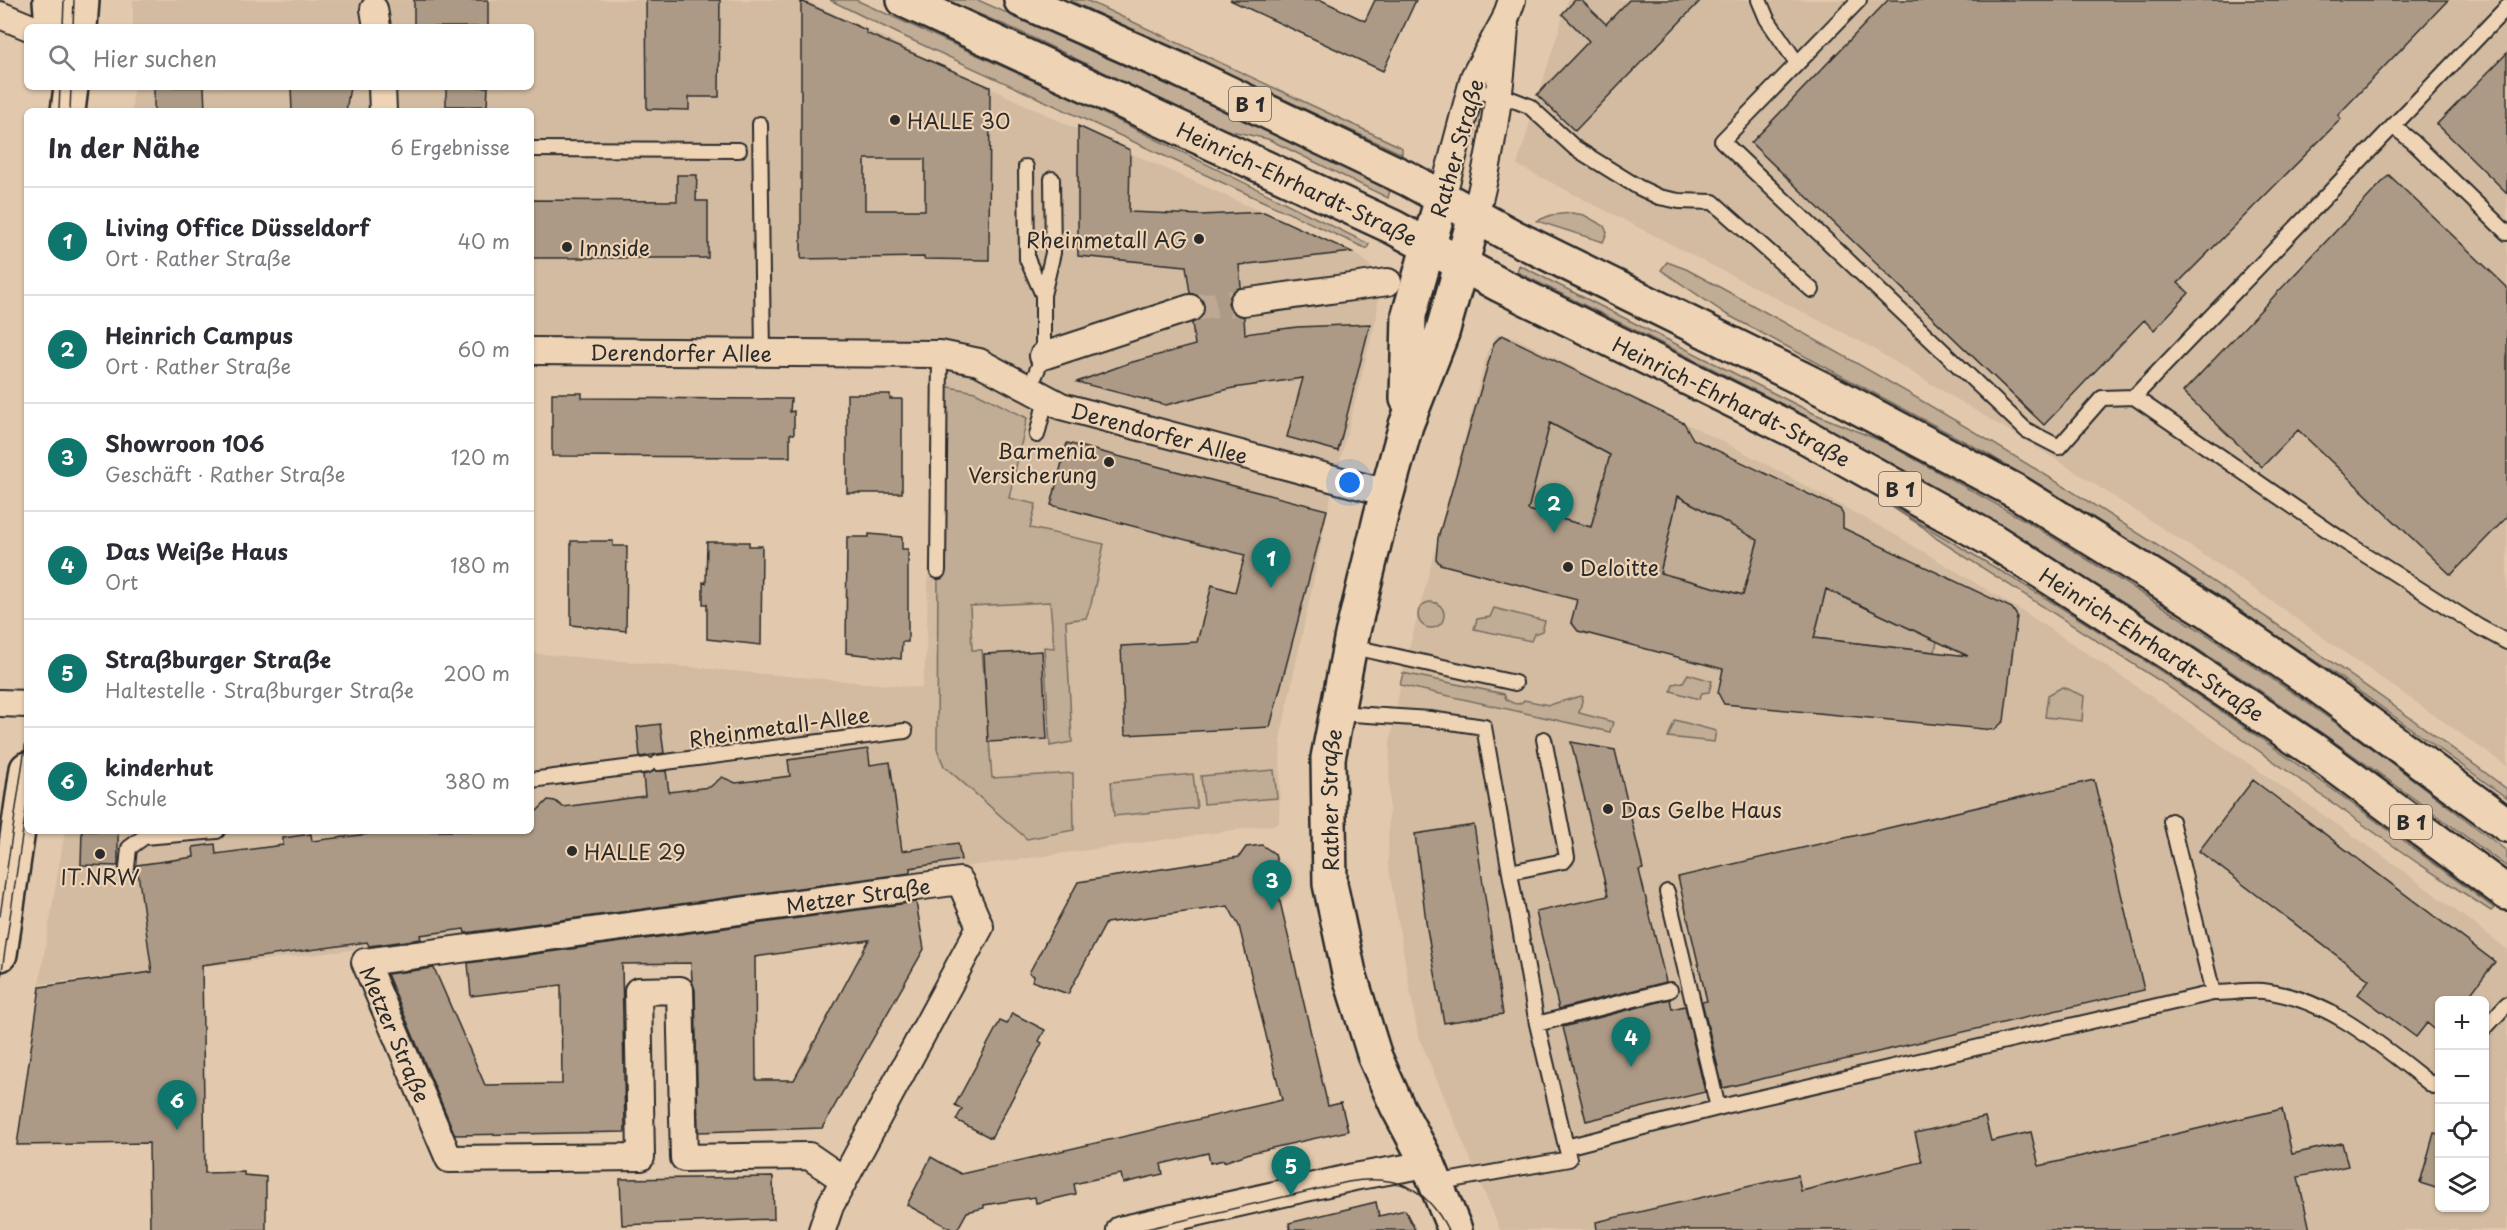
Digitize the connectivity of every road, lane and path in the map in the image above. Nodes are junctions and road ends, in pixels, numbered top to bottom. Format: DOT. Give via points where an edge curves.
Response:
graph roads {
  1 [pos="21,0"];
  2 [pos="50,0"];
  3 [pos="82,0"];
  4 [pos="904,0"];
  5 [pos="1021,0"];
  6 [pos="1759,0"];
  7 [pos="1859,0"];
  8 [pos="2507,7"];
  9 [pos="0,9"];
  10 [pos="1509,10"];
  11 [pos="0,15"];
  12 [pos="52,24"];
  13 [pos="80,24"];
  14 [pos="24,25"];
  15 [pos="1797,63"];
  16 [pos="58,90"];
  17 [pos="71,90"];
  18 [pos="382,90"];
  19 [pos="1471,90"];
  20 [pos="1499,96"];
  21 [pos="61,108"];
  22 [pos="68,108"];
  23 [pos="383,108"];
  24 [pos="760,124"];
  25 [pos="2393,126"];
  26 [pos="534,149"];
  27 [pos="740,150"];
  28 [pos="1026,167"];
  29 [pos="1052,179"];
  30 [pos="1442,198"];
  31 [pos="1475,216"];
  32 [pos="2507,232"];
  33 [pos="1428,246"];
  34 [pos="1462,264"];
  35 [pos="1388,282"];
  36 [pos="1812,290"];
  37 [pos="1043,295"];
  38 [pos="1243,302"];
  39 [pos="1191,308"];
  40 [pos="534,351"];
  41 [pos="763,353"];
  42 [pos="940,354"];
  43 [pos="1043,356"];
  44 [pos="1038,394"];
  45 [pos="2134,397"];
  46 [pos="1406,425"];
  47 [pos="1037,435"];
  48 [pos="1387,493"];
  49 [pos="938,571"];
  50 [pos="2507,642"];
  51 [pos="1349,646"];
  52 [pos="1515,683"];
  53 [pos="0,704"];
  54 [pos="24,704"];
  55 [pos="1337,713"];
  56 [pos="905,731"];
  57 [pos="1544,739"];
  58 [pos="534,780"];
  59 [pos="24,786"];
  60 [pos="2171,821"];
  61 [pos="2507,825"];
  62 [pos="180,834"];
  63 [pos="127,868"];
  64 [pos="1510,872"];
  65 [pos="1667,891"];
  66 [pos="2507,893"];
  67 [pos="4,903"];
  68 [pos="0,954"];
  69 [pos="1670,990"];
  70 [pos="2213,993"];
  71 [pos="2507,1004"];
  72 [pos="1537,1024"];
  73 [pos="2489,1024"];
  74 [pos="2435,1084"];
  75 [pos="1718,1108"];
  76 [pos="1566,1147"];
  77 [pos="1432,1173"];
  78 [pos="844,1180"];
  79 [pos="822,1230"];
  80 [pos="1120,1230"];
  81 [pos="1455,1230"];
  1 -- 9 [label="street"];
  2 -- 12 [label="main road"];
  3 -- 13 [label="main road"];
  4 -- 33 [label="main road, Heinrich-Ehrhardt-Straße / B 1"];
  5 -- 30 [label="main road, B 1" via="1180,70"];
  6 -- 15 [label="lane" via="1767,20"];
  7 -- 15 [label="lane"];
  8 -- 25 [label="lane"];
  10 -- 19 [label="street, Rather Straße"];
  10 -- 20 [label="street, Rather Straße"];
  11 -- 14 [label="street"];
  15 -- 45 [label="lane" via="1722,141 2026,430 2059,447 2102,398"];
  16 -- 21 [label="main road"];
  17 -- 22 [label="main road"];
  18 -- 23 [label="street"];
  19 -- 20 [label="lane"];
  19 -- 30 [label="street, Rather Straße"];
  20 -- 31 [label="street, Rather Straße" via="1488,167"];
  20 -- 36 [label="lane" via="1528,106 1575,148 1638,187 1659,197 1713,202"];
  24 -- 41 [label="lane"];
  25 -- 32 [label="lane"];
  25 -- 45 [label="lane"];
  26 -- 27 [label="lane"];
  28 -- 37 [label="lane" via="1027,259"];
  29 -- 37 [label="lane" via="1053,253"];
  30 -- 31 [label="main road, B 1"];
  30 -- 33 [label="main road, Rather Straße"];
  31 -- 34 [label="main road, Rather Straße"];
  31 -- 61 [label="main road, B 1" via="1837,396 2016,492 2244,635"];
  33 -- 34 [label="main road, Heinrich-Ehrhardt-Straße / B 1"];
  33 -- 46 [label="main road, Rather Straße" via="1409,315"];
  34 -- 46 [label="main road, Rather Straße" via="1442,333"];
  34 -- 66 [label="main road, Heinrich-Ehrhardt-Straße / B 1" via="1805,436 1992,540 2172,654 2315,751"];
  35 -- 38 [label="street"];
  37 -- 43 [label="lane"];
  39 -- 43 [label="street"];
  40 -- 41 [label="street, Derendorfer Allee"];
  41 -- 42 [label="street, Derendorfer Allee"];
  42 -- 44 [label="street, Derendorfer Allee" via="980,362"];
  42 -- 49 [label="lane"];
  43 -- 44 [label="lane"];
  44 -- 47 [label="lane"];
  44 -- 48 [label="street, Derendorfer Allee" via="1061,406"];
  45 -- 50 [label="lane" via="2342,540"];
  46 -- 48 [label="main road, Rather Straße"];
  48 -- 51 [label="main road, Rather Straße"];
  51 -- 52 [label="lane"];
  51 -- 55 [label="main road, Rather Straße"];
  53 -- 54 [label="street"];
  55 -- 64 [label="lane" via="1484,727"];
  55 -- 77 [label="main road, Rather Straße" via="1328,758 1330,884 1349,973 1375,1057"];
  56 -- 58 [label="lane, Rheinmetall-Allee"];
  57 -- 64 [label="lane" via="1568,857"];
  59 -- 67 [label="main road"];
  60 -- 70 [label="lane"];
  62 -- 63 [label="lane" via="144,837 129,848"];
  64 -- 72 [label="lane"];
  65 -- 75 [label="lane"];
  67 -- 68 [label="main road"];
  69 -- 72 [label="lane"];
  70 -- 74 [label="lane" via="2262,991 2297,998 2352,1024 2433,1086"];
  70 -- 75 [label="lane"];
  71 -- 73 [label="lane"];
  72 -- 76 [label="lane"];
  75 -- 76 [label="lane"];
  76 -- 77 [label="lane" via="1569,1159"];
  77 -- 80 [label="street" via="1354,1177"];
  77 -- 81 [label="main road, Rather Straße"];
  78 -- 78 [label="street, Metzer Straße" via="980,927 960,881 365,962 449,1159 641,1157 638,991 680,990 684,1158 809,1156"];
  78 -- 79 [label="street, Metzer Straße"];
}
